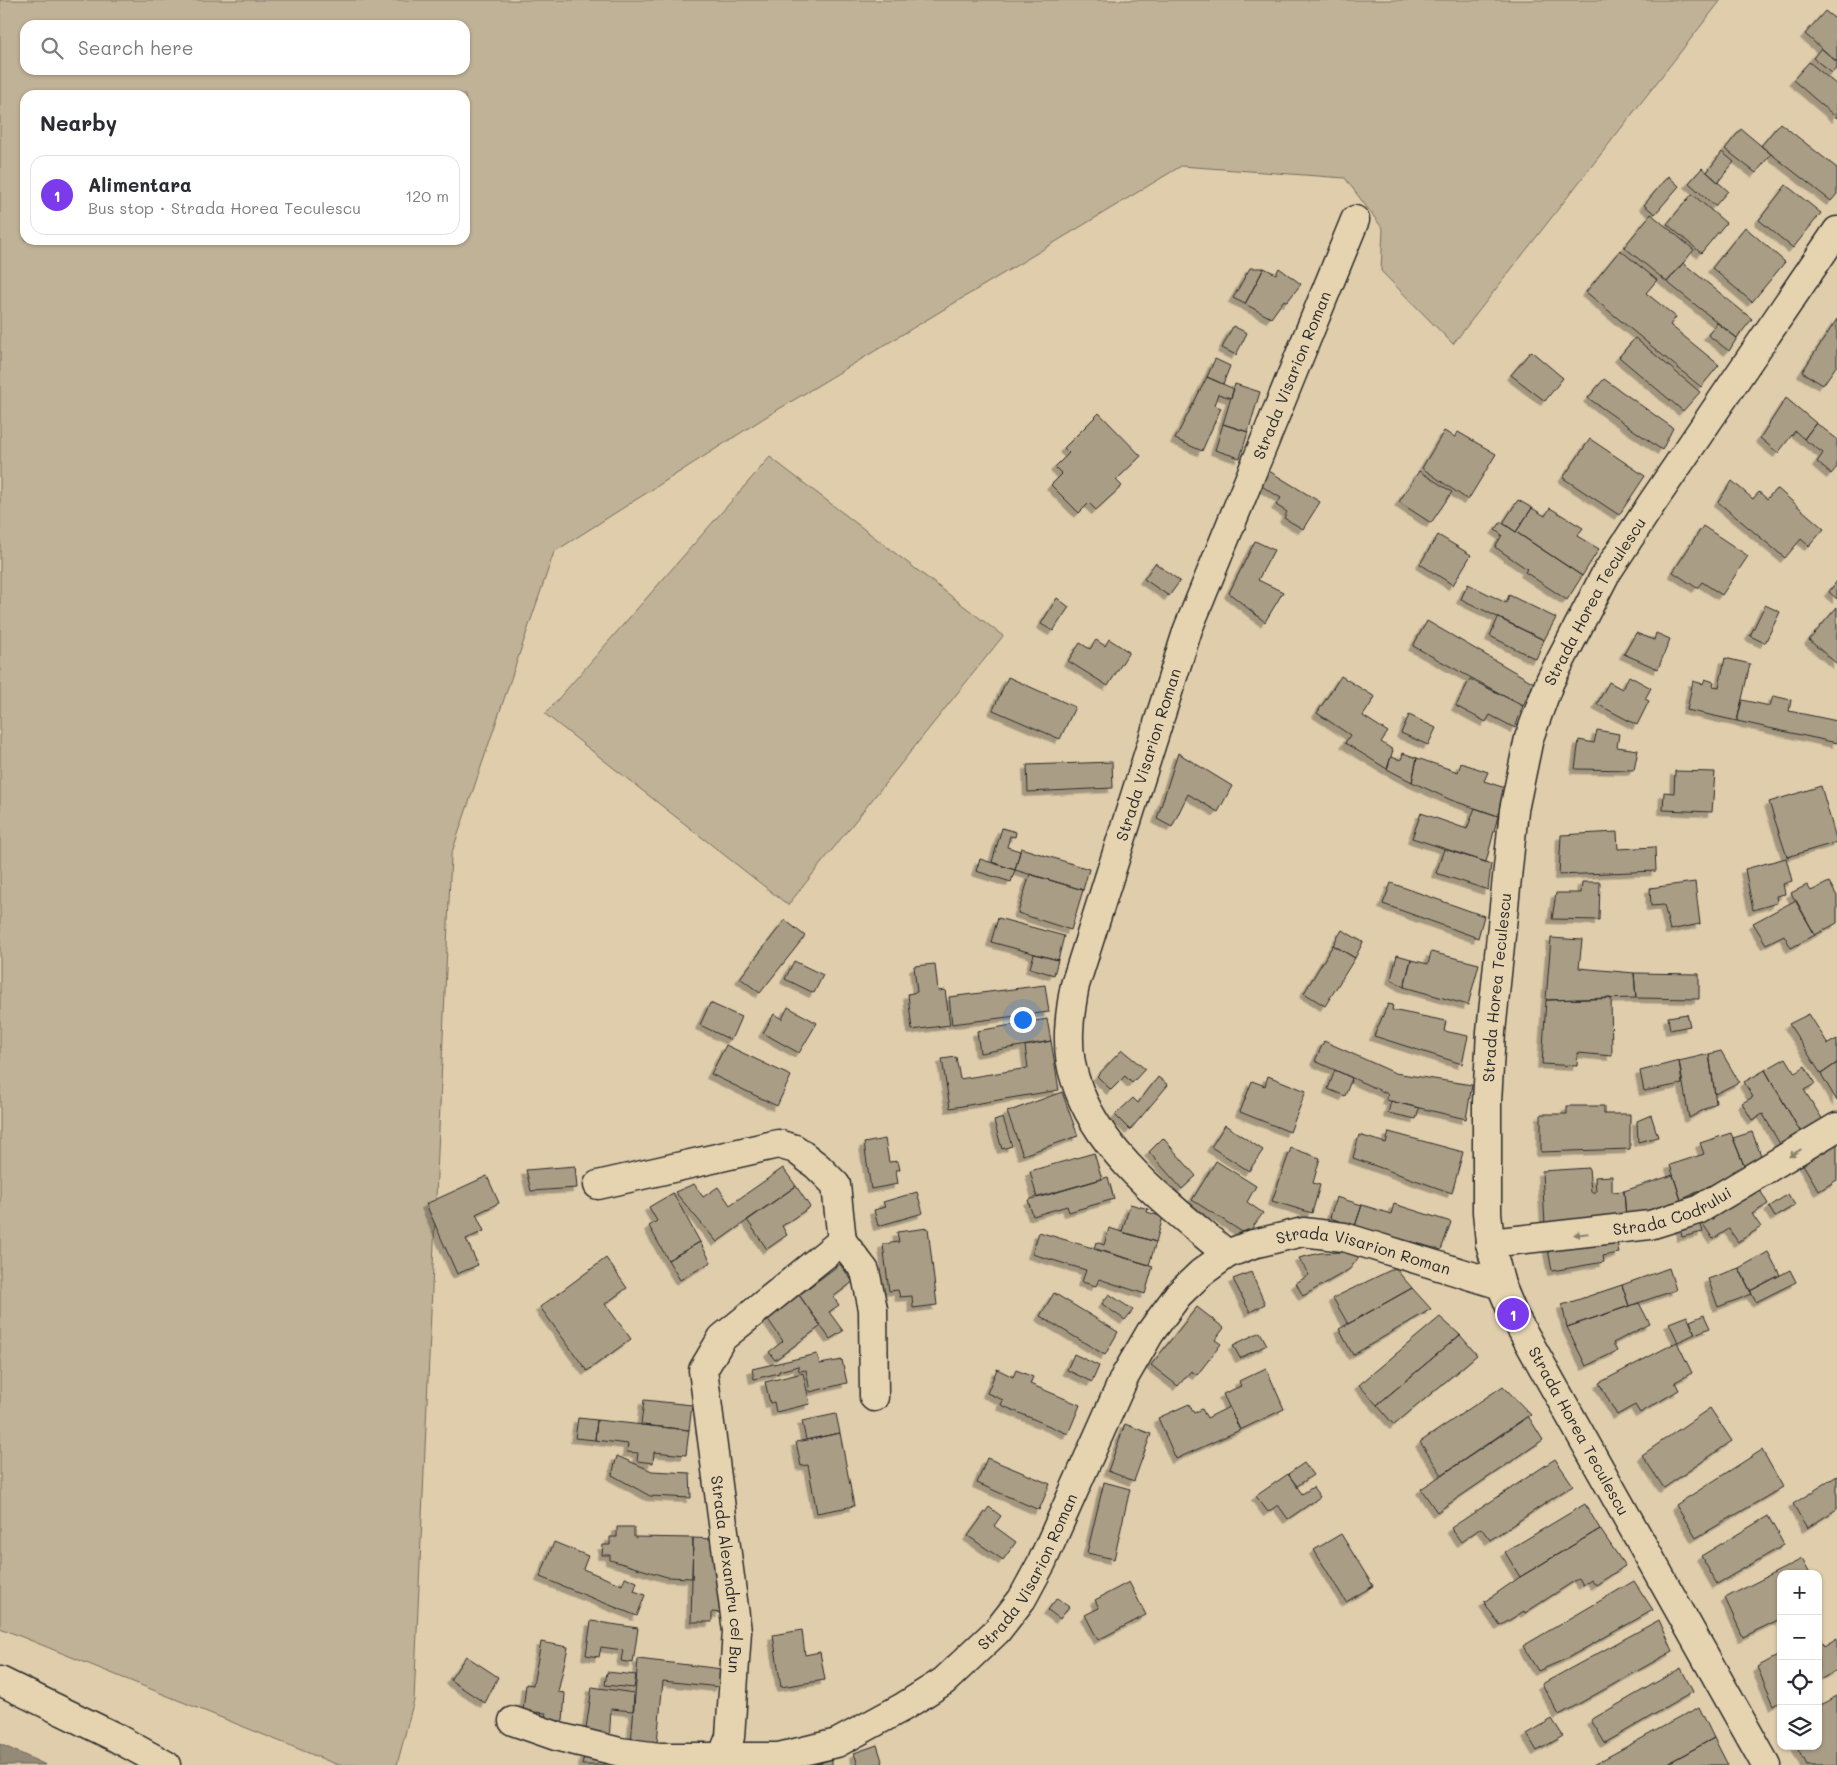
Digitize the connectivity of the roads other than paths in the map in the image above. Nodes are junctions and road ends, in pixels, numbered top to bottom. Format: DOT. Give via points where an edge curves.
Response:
graph roads {
  1 [pos="1355,220"];
  2 [pos="1837,231"];
  3 [pos="1837,1127"];
  4 [pos="598,1186"];
  5 [pos="842,1241"];
  6 [pos="1490,1242"];
  7 [pos="1227,1254"];
  8 [pos="1501,1285"];
  9 [pos="874,1397"];
  10 [pos="0,1681"];
  11 [pos="512,1722"];
  12 [pos="718,1761"];
  13 [pos="166,1765"];
  14 [pos="1766,1765"];
  1 -- 7 [label="main road, Strada Visarion Roman" via="1188,629 1075,985 1069,1016 1074,1078 1088,1113 1108,1143 1144,1181"];
  2 -- 6 [label="main road, Strada Horea Teculescu" via="1605,576 1550,681 1529,738 1514,810 1491,1032 1487,1102"];
  3 -- 6 [label="main road, Strada Codrului, one-way" via="1698,1210 1650,1226"];
  4 -- 5 [label="main road" via="778,1144 795,1149 836,1185"];
  5 -- 9 [label="main road" via="865,1271 873,1309"];
  5 -- 12 [label="main road, Strada Alexandru cel Bun" via="722,1338 703,1370 737,1631 730,1737"];
  6 -- 8 [label="main road, Strada Horea Teculescu"];
  7 -- 8 [label="main road, Strada Visarion Roman" via="1274,1238 1303,1232 1323,1233"];
  7 -- 12 [label="main road, Strada Visarion Roman" via="1178,1295 1150,1333 1125,1376 1042,1562 1022,1599 997,1631 944,1681 837,1743 778,1757"];
  8 -- 14 [label="main road, Strada Horea Teculescu" via="1513,1314"];
  10 -- 13 [label="main road"];
  11 -- 12 [label="main road" via="620,1752"];
}
